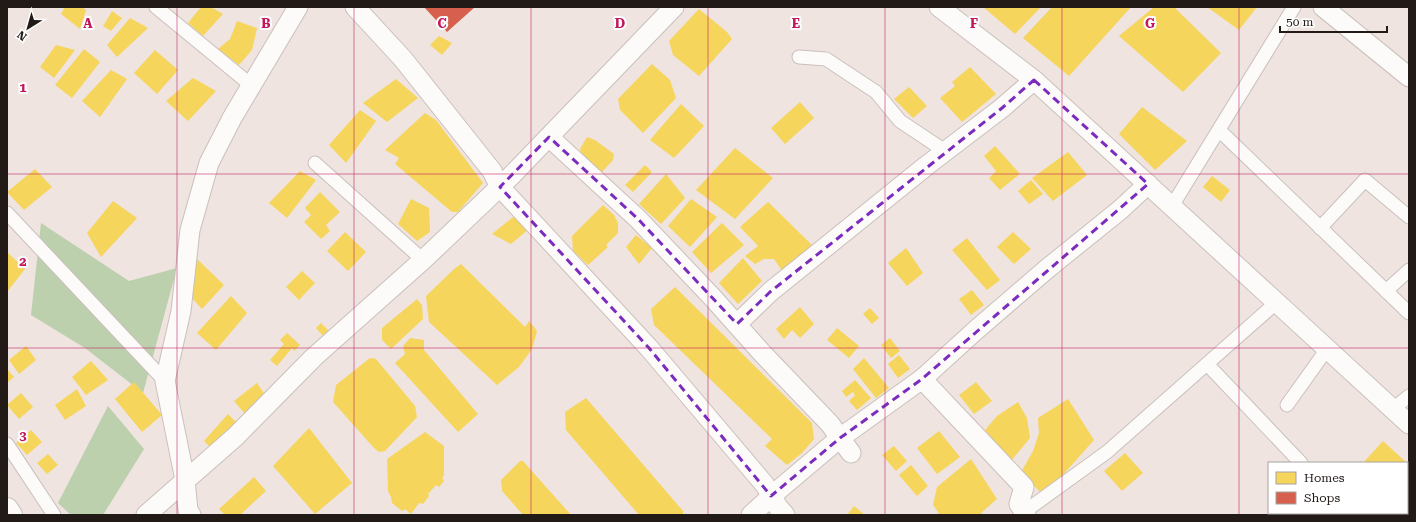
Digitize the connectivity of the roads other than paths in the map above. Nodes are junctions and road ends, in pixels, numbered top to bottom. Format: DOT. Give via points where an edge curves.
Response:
graph roads {
  1 [pos="156,7"];
  2 [pos="298,7"];
  3 [pos="356,7"];
  4 [pos="674,7"];
  5 [pos="938,7"];
  6 [pos="1294,7"];
  7 [pos="1323,7"];
  8 [pos="799,56"];
  9 [pos="1409,76"];
  10 [pos="1034,80"];
  11 [pos="252,86"];
  12 [pos="1219,130"];
  13 [pos="549,137"];
  14 [pos="945,150"];
  15 [pos="315,163"];
  16 [pos="1148,184"];
  17 [pos="500,187"];
  18 [pos="1172,206"];
  19 [pos="7,213"];
  20 [pos="1409,217"];
  21 [pos="1320,228"];
  22 [pos="422,260"];
  23 [pos="1409,270"];
  24 [pos="1386,291"];
  25 [pos="1277,302"];
  26 [pos="1409,313"];
  27 [pos="737,324"];
  28 [pos="1327,349"];
  29 [pos="1207,364"];
  30 [pos="922,379"];
  31 [pos="165,381"];
  32 [pos="1409,396"];
  33 [pos="1287,405"];
  34 [pos="1392,409"];
  35 [pos="1409,424"];
  36 [pos="840,438"];
  37 [pos="7,444"];
  38 [pos="851,453"];
  39 [pos="1300,462"];
  40 [pos="186,480"];
  41 [pos="772,496"];
  42 [pos="7,509"];
  43 [pos="1025,514"];
  44 [pos="10,515"];
  45 [pos="54,515"];
  46 [pos="146,515"];
  47 [pos="191,515"];
  48 [pos="751,515"];
  49 [pos="785,515"];
  1 -- 11 [label="street"];
  2 -- 11 [label="street"];
  3 -- 17 [label="street" via="408,65 492,171"];
  4 -- 13 [label="street"];
  5 -- 10 [label="street"];
  6 -- 12 [label="street"];
  7 -- 9 [label="street"];
  8 -- 14 [label="street" via="826,59 876,92 900,121"];
  10 -- 14 [label="street" via="1002,108"];
  10 -- 16 [label="street"];
  11 -- 31 [label="street" via="209,163 190,230 181,311"];
  12 -- 18 [label="street"];
  12 -- 21 [label="street"];
  13 -- 17 [label="street"];
  13 -- 27 [label="street" via="638,219"];
  14 -- 27 [label="street" via="770,292"];
  15 -- 22 [label="street"];
  16 -- 18 [label="street"];
  16 -- 30 [label="street"];
  17 -- 22 [label="street"];
  17 -- 41 [label="street" via="649,348"];
  18 -- 25 [label="street"];
  19 -- 31 [label="street"];
  20 -- 21 [label="street" via="1365,180"];
  21 -- 24 [label="street"];
  22 -- 40 [label="street" via="314,357 235,437"];
  23 -- 24 [label="street"];
  24 -- 26 [label="street"];
  25 -- 28 [label="street"];
  25 -- 29 [label="street"];
  27 -- 36 [label="street"];
  28 -- 33 [label="street"];
  28 -- 34 [label="street"];
  29 -- 39 [label="street"];
  29 -- 43 [label="street" via="1107,452"];
  30 -- 36 [label="street"];
  30 -- 43 [label="street" via="1024,487 1019,504"];
  31 -- 40 [label="street"];
  32 -- 34 [label="street"];
  34 -- 35 [label="street"];
  36 -- 38 [label="street"];
  36 -- 41 [label="street"];
  37 -- 45 [label="street"];
  40 -- 46 [label="street"];
  40 -- 47 [label="street" via="188,510"];
  41 -- 48 [label="street"];
  41 -- 49 [label="street"];
  42 -- 44 [label="highway"];
}
